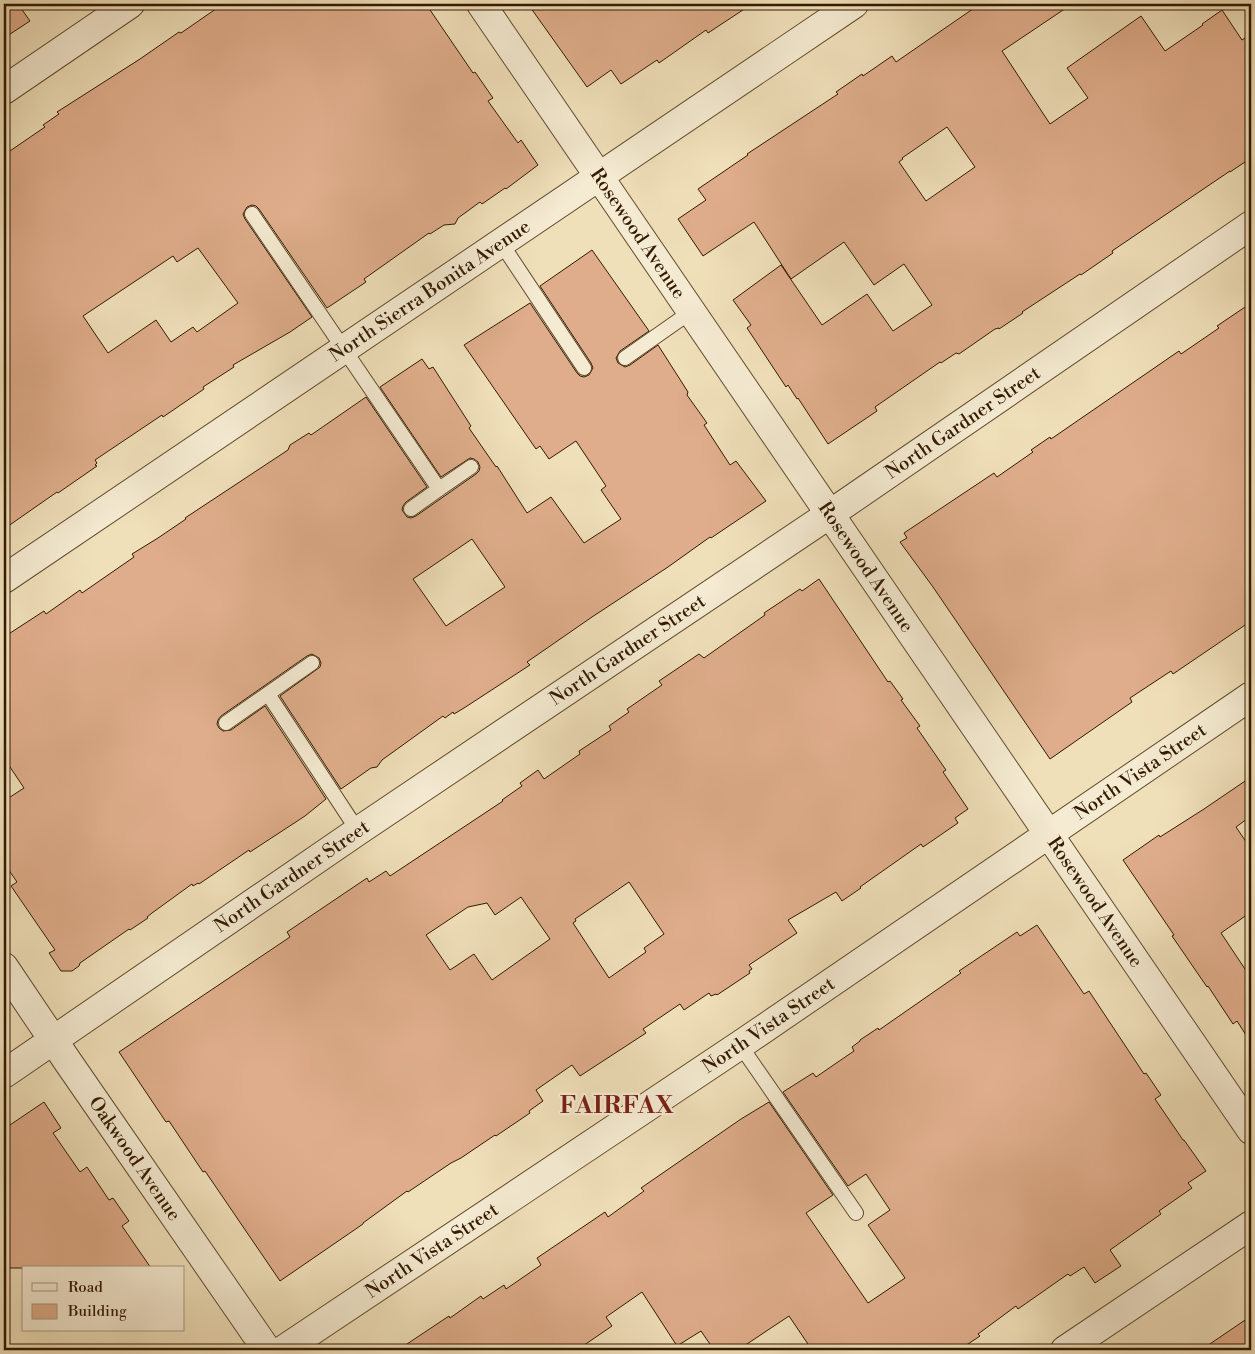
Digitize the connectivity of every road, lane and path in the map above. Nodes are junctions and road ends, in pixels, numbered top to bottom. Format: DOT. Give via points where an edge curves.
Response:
graph roads {
  1 [pos="130,4"];
  2 [pos="481,4"];
  3 [pos="854,4"];
  4 [pos="4,90"];
  5 [pos="600,176"];
  6 [pos="252,214"];
  7 [pos="1251,225"];
  8 [pos="501,243"];
  9 [pos="692,311"];
  10 [pos="344,350"];
  11 [pos="625,358"];
  12 [pos="584,368"];
  13 [pos="471,468"];
  14 [pos="439,489"];
  15 [pos="411,509"];
  16 [pos="830,514"];
  17 [pos="4,579"];
  18 [pos="312,664"];
  19 [pos="268,694"];
  20 [pos="1251,696"];
  21 [pos="226,723"];
  22 [pos="358,832"];
  23 [pos="1049,833"];
  24 [pos="4,967"];
  25 [pos="54,1041"];
  26 [pos="740,1045"];
  27 [pos="4,1074"];
  28 [pos="1251,1130"];
  29 [pos="856,1213"];
  30 [pos="1251,1224"];
  31 [pos="267,1350"];
  32 [pos="283,1350"];
  33 [pos="1066,1350"];
  1 -- 4 [label="street"];
  2 -- 5 [label="street, Rosewood Avenue"];
  3 -- 5 [label="street, North Sierra Bonita Avenue"];
  5 -- 8 [label="street, North Sierra Bonita Avenue"];
  5 -- 9 [label="street, Rosewood Avenue"];
  6 -- 10 [label="lane"];
  7 -- 16 [label="street, North Gardner Street"];
  8 -- 10 [label="street, North Sierra Bonita Avenue"];
  8 -- 12 [label="lane"];
  9 -- 11 [label="lane"];
  9 -- 16 [label="street, Rosewood Avenue"];
  10 -- 14 [label="lane"];
  10 -- 17 [label="street, North Sierra Bonita Avenue"];
  13 -- 14 [label="lane"];
  14 -- 15 [label="lane"];
  16 -- 22 [label="street, North Gardner Street"];
  16 -- 23 [label="street, Rosewood Avenue"];
  18 -- 19 [label="lane"];
  19 -- 21 [label="lane"];
  19 -- 22 [label="lane"];
  20 -- 23 [label="street, North Vista Street"];
  22 -- 25 [label="street, North Gardner Street"];
  23 -- 26 [label="street, North Vista Street"];
  23 -- 28 [label="street, Rosewood Avenue"];
  24 -- 25 [label="street, Oakwood Avenue"];
  25 -- 27 [label="street, North Gardner Street"];
  25 -- 31 [label="street, Oakwood Avenue"];
  26 -- 29 [label="lane"];
  26 -- 32 [label="street, North Vista Street"];
  30 -- 33 [label="street"];
}
